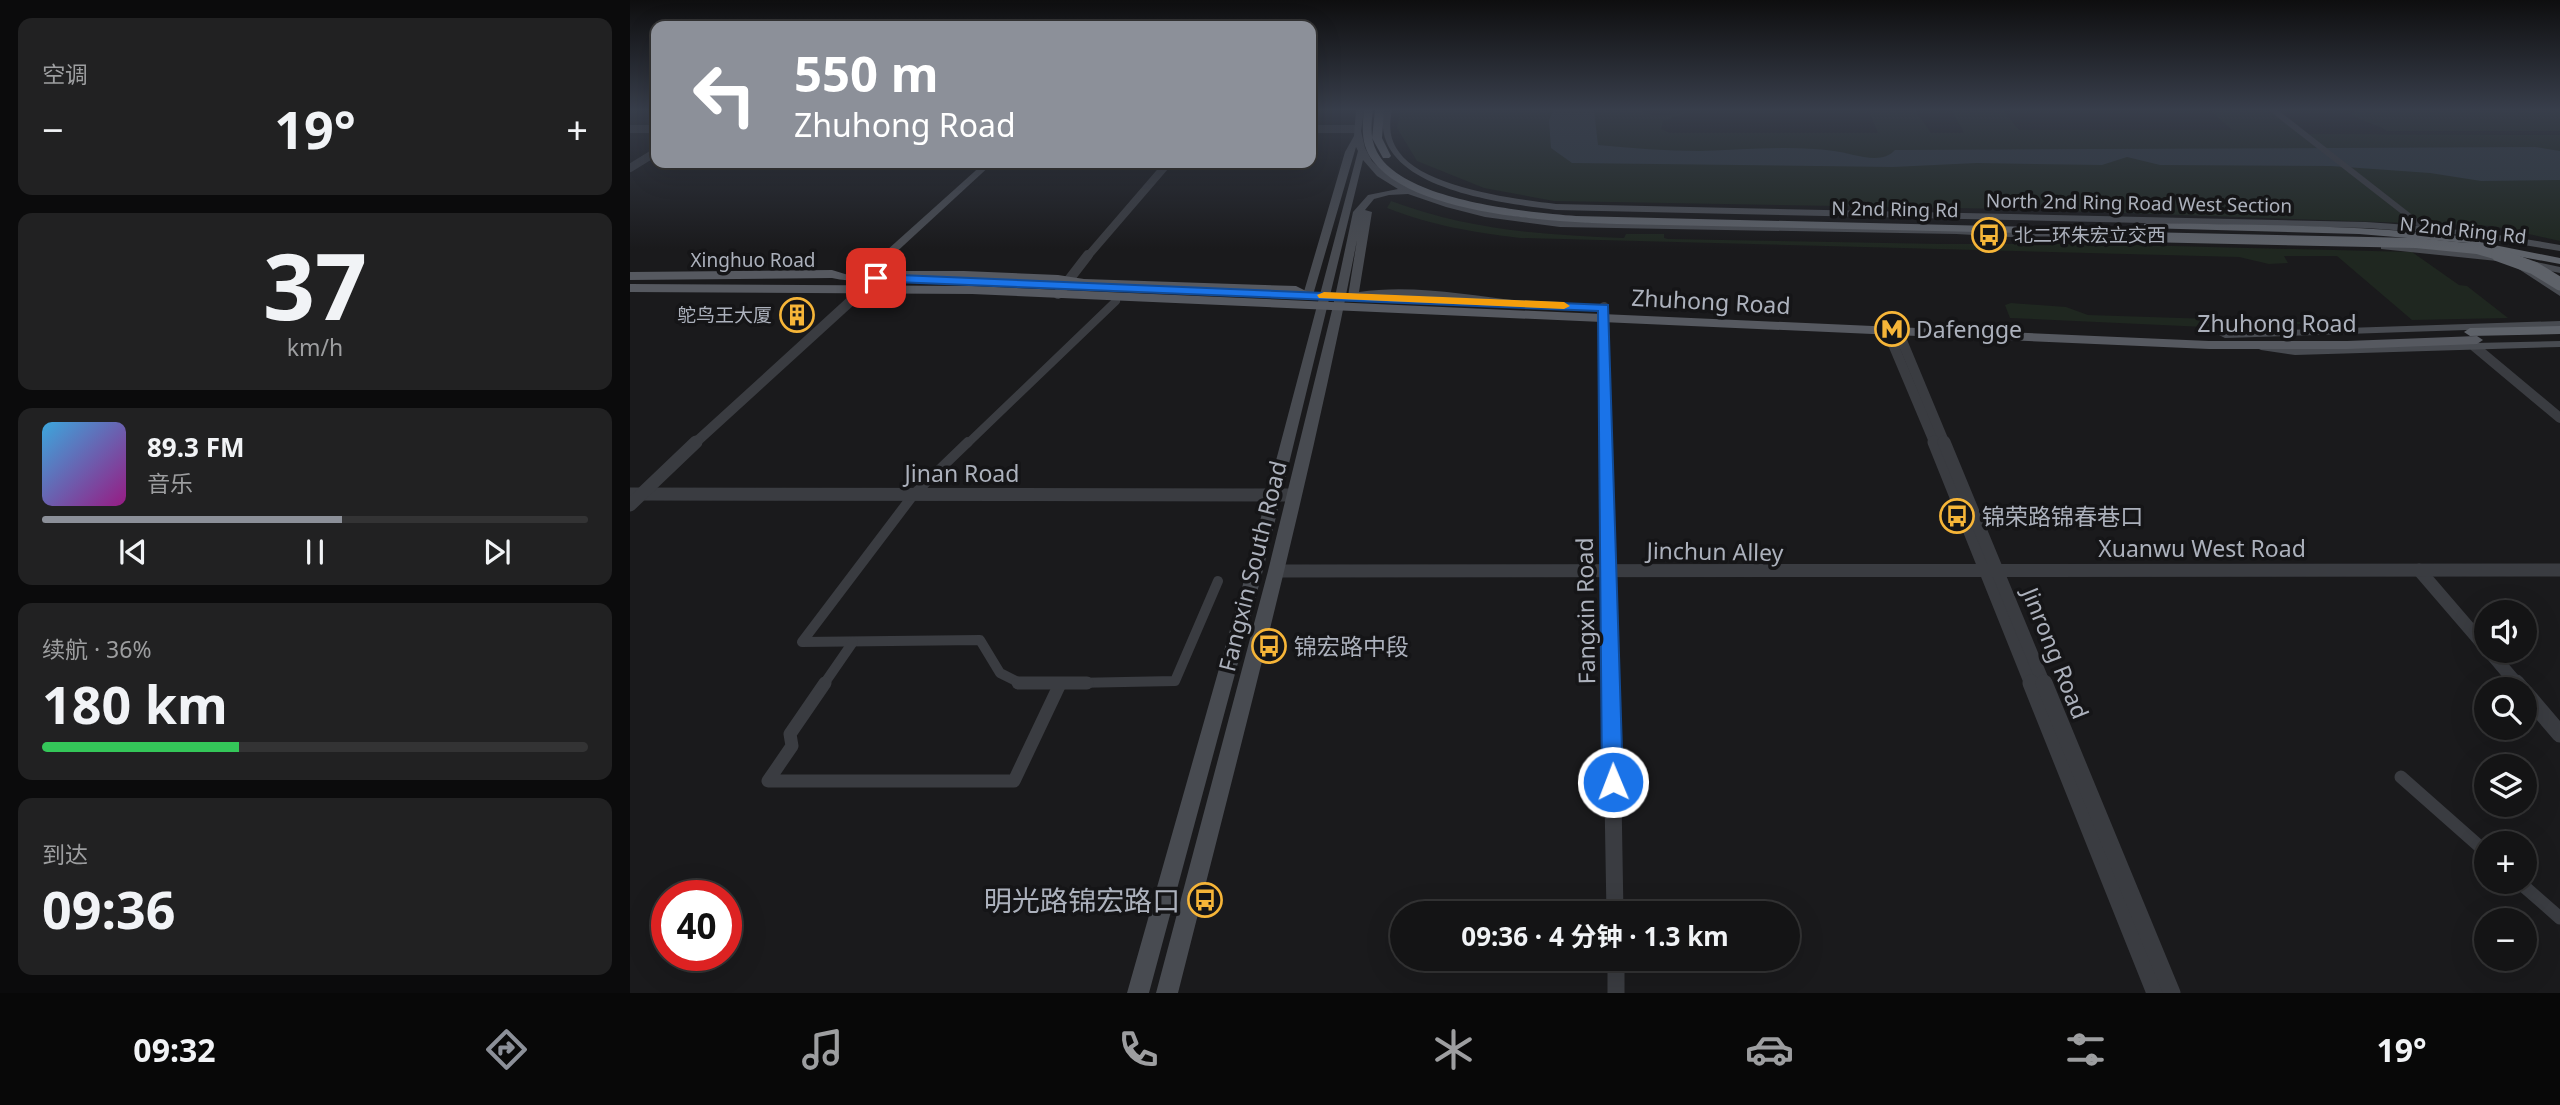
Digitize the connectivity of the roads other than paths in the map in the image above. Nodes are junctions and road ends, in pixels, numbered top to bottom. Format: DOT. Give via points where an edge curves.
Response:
graph roads {
  1 [pos="649,156"];
  2 [pos="1352,156"];
  3 [pos="1367,156"];
  4 [pos="1375,156"];
  5 [pos="1386,156"];
  6 [pos="1399,156"];
  7 [pos="2331,156"];
  8 [pos="630,168"];
  9 [pos="984,168"];
  10 [pos="993,168"];
  11 [pos="1164,168"];
  12 [pos="1415,192"];
  13 [pos="2427,230"];
  14 [pos="2026,232"];
  15 [pos="2062,235"];
  16 [pos="2093,239"];
  17 [pos="2560,254"];
  18 [pos="2543,255"];
  19 [pos="2509,260"];
  20 [pos="2560,270"];
  21 [pos="745,275"];
  22 [pos="876,278"];
  23 [pos="704,280"];
  24 [pos="635,282"];
  25 [pos="857,284"];
  26 [pos="2560,284"];
  27 [pos="1060,290"];
  28 [pos="2560,293"];
  29 [pos="1344,299"];
  30 [pos="1315,300"];
  31 [pos="1116,301"];
  32 [pos="1604,312"];
  33 [pos="2560,324"];
  34 [pos="1892,330"];
  35 [pos="2560,330"];
  36 [pos="2225,335"];
  37 [pos="2560,337"];
  38 [pos="2474,339"];
  39 [pos="2560,344"];
  40 [pos="2560,418"];
  41 [pos="634,494"];
  42 [pos="914,494"];
  43 [pos="1274,495"];
  44 [pos="1293,495"];
  45 [pos="630,505"];
  46 [pos="1609,570"];
  47 [pos="2419,570"];
  48 [pos="2560,570"];
  49 [pos="1276,571"];
  50 [pos="1992,571"];
  51 [pos="1218,581"];
  52 [pos="2474,634"];
  53 [pos="853,642"];
  54 [pos="2499,663"];
  55 [pos="2512,677"];
  56 [pos="1060,684"];
  57 [pos="2537,707"];
  58 [pos="2560,734"];
  59 [pos="2401,777"];
  60 [pos="2474,842"];
  61 [pos="2533,894"];
  62 [pos="1615,901"];
  63 [pos="2560,918"];
  64 [pos="1616,971"];
  65 [pos="1138,993"];
  66 [pos="1167,993"];
  67 [pos="1616,993"];
  68 [pos="2155,993"];
  69 [pos="2172,993"];
  1 -- 8 [label="street"];
  2 -- 30 [label="main road, Fangxin South Road"];
  3 -- 12 [label="main road, North 2nd Ring Road West Section" via="1374,169"];
  4 -- 14 [label="highway, N 2nd Ring Rd" via="1386,169 1420,189 1489,209 1569,218"];
  5 -- 13 [label="highway, N 2nd Ring Rd" via="1424,183 1516,207 1607,213"];
  6 -- 13 [label="main road, North 2nd Ring Road West Section" via="1447,185 1498,200 1556,207"];
  7 -- 13 [label="street"];
  9 -- 25 [label="main road"];
  10 -- 22 [label="main road"];
  11 -- 27 [label="street"];
  12 -- 14 [label="main road, North 2nd Ring Road West Section" via="1478,211 1545,221"];
  12 -- 29 [label="main road, Fangxin South Road" via="1382,194 1367,200 1358,212"];
  13 -- 17 [label="highway"];
  13 -- 18 [label="highway, N 2nd Ring Rd"];
  14 -- 15 [label="highway"];
  14 -- 16 [label="main road, North 2nd Ring Road West Section"];
  14 -- 18 [label="highway, N 2nd Ring Rd" via="2429,240"];
  15 -- 16 [label="main road"];
  15 -- 26 [label="highway, bridge" via="2452,246 2509,257"];
  16 -- 19 [label="main road, North 2nd Ring Road West Section" via="2397,248"];
  17 -- 18 [label="highway, N 2nd Ring Rd"];
  19 -- 20 [label="main road, North 2nd Ring Road West Section"];
  19 -- 28 [label="main road"];
  21 -- 23 [label="main road"];
  21 -- 24 [label="main road"];
  21 -- 25 [label="main road" via="832,274"];
  22 -- 25 [label="main road, Xinghuo Road"];
  22 -- 27 [label="main road, Zhuhong Road"];
  23 -- 24 [label="main road, Xinghuo Road"];
  23 -- 25 [label="main road, Xinghuo Road"];
  24 -- 25 [label="main road, Xinghuo Road" via="748,293"];
  25 -- 27 [label="main road, Zhuhong Road"];
  25 -- 41 [label="street"];
  27 -- 30 [label="main road, Zhuhong Road"];
  27 -- 30 [label="main road, Zhuhong Road" via="1083,295"];
  27 -- 31 [label="main road"];
  29 -- 30 [label="main road, Zhuhong Road"];
  29 -- 32 [label="main road, Zhuhong Road"];
  29 -- 32 [label="main road, Zhuhong Road" via="1520,304"];
  29 -- 44 [label="main road, Fangxin South Road"];
  30 -- 31 [label="main road" via="1285,310"];
  30 -- 43 [label="main road, Fangxin South Road"];
  31 -- 42 [label="street"];
  32 -- 34 [label="main road, Zhuhong Road"];
  32 -- 36 [label="main road, Zhuhong Road"];
  32 -- 46 [label="street, Fangxin Road"];
  33 -- 36 [label="main road, Zhuhong Road"];
  34 -- 38 [label="main road, Zhuhong Road" via="2252,346"];
  34 -- 50 [label="street, Jinrong Road"];
  35 -- 38 [label="highway"];
  36 -- 38 [label="main road, Zhuhong Road"];
  37 -- 38 [label="highway"];
  38 -- 39 [label="main road"];
  38 -- 40 [label="street"];
  41 -- 42 [label="street, Jinan Road"];
  41 -- 45 [label="street"];
  42 -- 43 [label="street, Jinan Road"];
  42 -- 53 [label="street" via="802,642"];
  43 -- 44 [label="street, Jinan Road"];
  43 -- 65 [label="main road, Fangxin South Road"];
  44 -- 49 [label="main road, Fangxin South Road"];
  46 -- 49 [label="street, Jinchun Alley"];
  46 -- 50 [label="street, Jinchun Alley"];
  46 -- 62 [label="street, Fangxin Road"];
  47 -- 48 [label="street, Xuanwu West Road"];
  47 -- 50 [label="street, Xuanwu West Road"];
  47 -- 52 [label="street"];
  49 -- 66 [label="main road, Fangxin South Road"];
  50 -- 68 [label="street, Jinrong Road"];
  50 -- 69 [label="street, Jinrong Road"];
  51 -- 56 [label="street" via="1175,681"];
  53 -- 56 [label="street" via="980,640 1003,678 1022,684"];
  53 -- 56 [label="street" via="790,734 792,746 768,781 1014,780"];
  54 -- 55 [label="street"];
  57 -- 58 [label="street"];
  59 -- 60 [label="street"];
  61 -- 63 [label="street"];
  64 -- 67 [label="street"];
}
